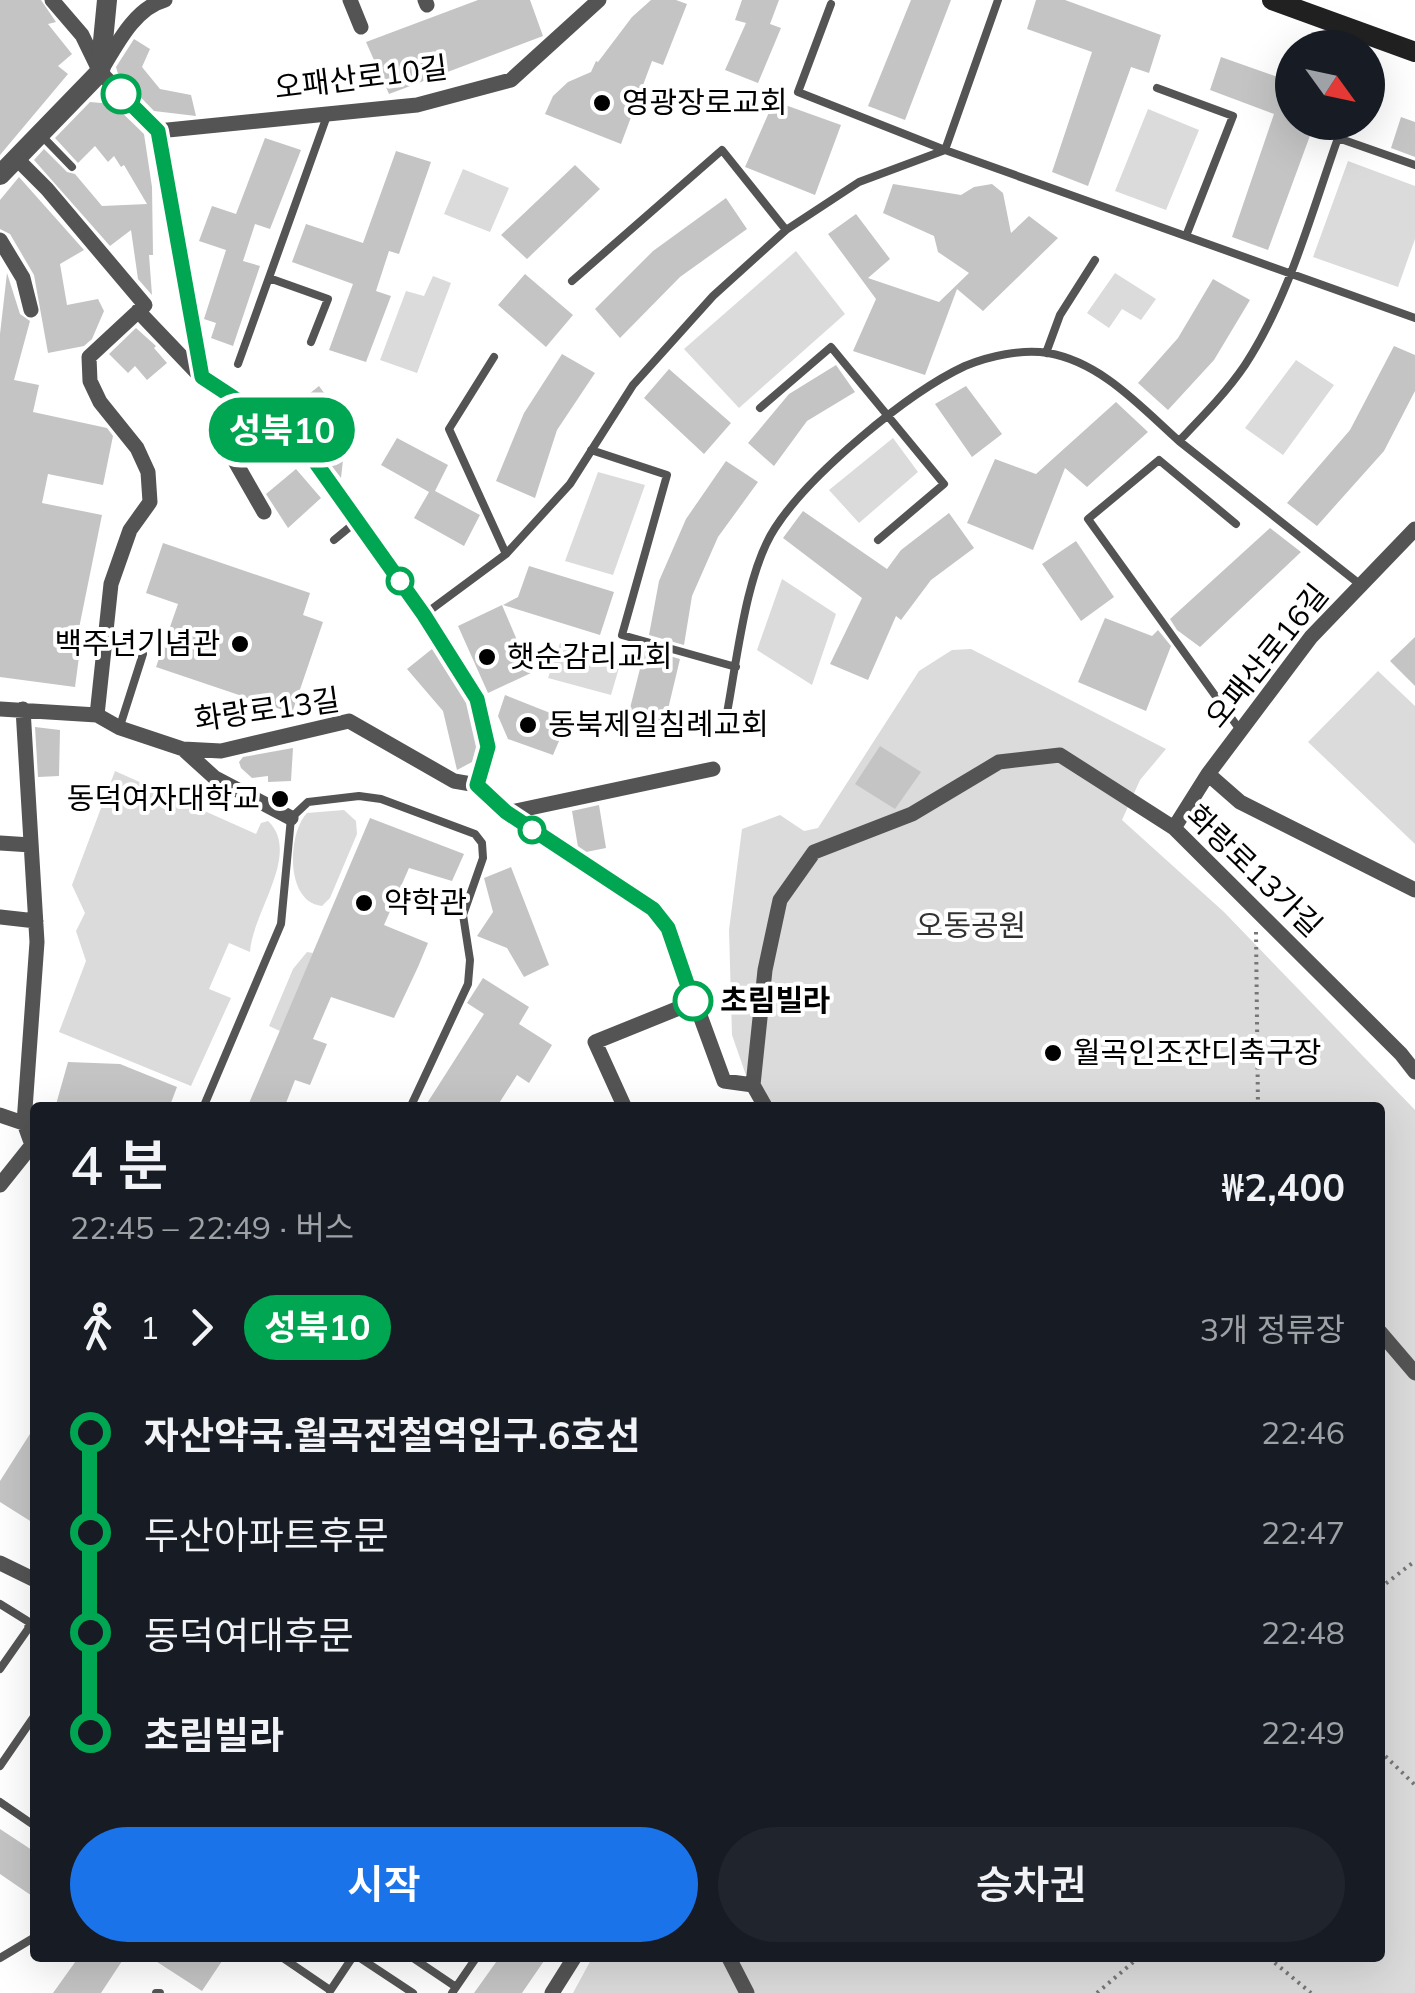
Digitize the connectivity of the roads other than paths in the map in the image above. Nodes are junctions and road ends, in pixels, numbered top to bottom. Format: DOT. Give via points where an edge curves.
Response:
graph roads {
  1 [pos="52,0"];
  2 [pos="107,0"];
  3 [pos="165,0"];
  4 [pos="350,0"];
  5 [pos="599,0"];
  6 [pos="998,0"];
  7 [pos="1275,0"];
  8 [pos="831,4"];
  9 [pos="361,27"];
  10 [pos="1415,52"];
  11 [pos="100,72"];
  12 [pos="1157,88"];
  13 [pos="328,112"];
  14 [pos="158,131"];
  15 [pos="39,133"];
  16 [pos="945,150"];
  17 [pos="16,158"];
  18 [pos="1415,165"];
  19 [pos="72,167"];
  20 [pos="0,175"];
  21 [pos="786,230"];
  22 [pos="1186,236"];
  23 [pos="0,240"];
  24 [pos="1096,260"];
  25 [pos="1289,273"];
  26 [pos="269,278"];
  27 [pos="572,282"];
  28 [pos="32,310"];
  29 [pos="138,311"];
  30 [pos="1415,318"];
  31 [pos="312,342"];
  32 [pos="1046,353"];
  33 [pos="494,357"];
  34 [pos="238,364"];
  35 [pos="202,377"];
  36 [pos="238,403"];
  37 [pos="760,408"];
  38 [pos="890,416"];
  39 [pos="1179,441"];
  40 [pos="591,450"];
  41 [pos="264,512"];
  42 [pos="358,521"];
  43 [pos="1236,524"];
  44 [pos="1415,529"];
  45 [pos="334,540"];
  46 [pos="878,540"];
  47 [pos="506,554"];
  48 [pos="1362,586"];
  49 [pos="424,615"];
  50 [pos="143,654"];
  51 [pos="736,667"];
  52 [pos="0,709"];
  53 [pos="23,709"];
  54 [pos="727,713"];
  55 [pos="97,715"];
  56 [pos="120,728"];
  57 [pos="1240,730"];
  58 [pos="183,750"];
  59 [pos="221,751"];
  60 [pos="713,770"];
  61 [pos="1208,774"];
  62 [pos="215,778"];
  63 [pos="477,785"];
  64 [pos="506,812"];
  65 [pos="291,818"];
  66 [pos="1174,828"];
  67 [pos="0,842"];
  68 [pos="31,846"];
  69 [pos="1415,890"];
  70 [pos="0,918"];
  71 [pos="36,920"];
  72 [pos="694,1002"];
  73 [pos="1415,1072"];
  74 [pos="753,1085"];
  75 [pos="31,1102"];
  76 [pos="206,1102"];
  77 [pos="413,1102"];
  78 [pos="622,1102"];
  79 [pos="763,1102"];
  80 [pos="0,1115"];
  81 [pos="30,1126"];
  82 [pos="30,1147"];
  83 [pos="0,1185"];
  84 [pos="1385,1338"];
  85 [pos="1415,1373"];
  86 [pos="0,1563"];
  87 [pos="30,1578"];
  88 [pos="0,1604"];
  89 [pos="0,1669"];
  90 [pos="30,1722"];
  91 [pos="0,1766"];
  92 [pos="0,1802"];
  93 [pos="30,1823"];
  94 [pos="30,1940"];
  95 [pos="0,1958"];
  96 [pos="289,1962"];
  97 [pos="353,1962"];
  98 [pos="362,1962"];
  99 [pos="419,1962"];
  100 [pos="473,1962"];
  101 [pos="571,1962"];
  102 [pos="731,1962"];
  103 [pos="454,1990"];
  104 [pos="330,1991"];
  105 [pos="412,1993"];
  106 [pos="552,1993"];
  107 [pos="747,1993"];
  1 -- 11 [label="street" via="82,35"];
  2 -- 11 [label="street"];
  3 -- 11 [label="street" via="126,30"];
  4 -- 9 [label="street"];
  5 -- 13 [label="street, 오패산로10길" via="511,80 417,105"];
  6 -- 16 [label="lane"];
  7 -- 10 [label="main road"];
  8 -- 16 [label="lane" via="798,92"];
  11 -- 14 [label="street"];
  11 -- 15 [label="street"];
  12 -- 22 [label="lane" via="1233,116"];
  13 -- 14 [label="street, 오패산로10길"];
  13 -- 26 [label="lane"];
  14 -- 35 [label="street"];
  15 -- 17 [label="street"];
  15 -- 19 [label="lane"];
  16 -- 21 [label="lane" via="859,182"];
  16 -- 22 [label="lane"];
  17 -- 20 [label="street"];
  17 -- 29 [label="street" via="145,305"];
  18 -- 25 [label="lane" via="1338,138"];
  21 -- 27 [label="lane" via="722,150"];
  21 -- 40 [label="lane" via="713,296 633,386"];
  22 -- 25 [label="lane"];
  23 -- 28 [label="street" via="23,278"];
  24 -- 32 [label="lane" via="1060,315"];
  25 -- 30 [label="lane"];
  25 -- 39 [label="lane" via="1244,367"];
  26 -- 31 [label="lane" via="328,299"];
  26 -- 34 [label="lane"];
  29 -- 35 [label="street"];
  29 -- 55 [label="street" via="90,357 90,381 100,402 148,472 150,502 130,530 111,584"];
  32 -- 38 [label="lane" via="1007,354 966,366"];
  32 -- 39 [label="lane" via="1112,383"];
  33 -- 47 [label="lane" via="449,429"];
  35 -- 36 [label="street"];
  36 -- 41 [label="street" via="228,449"];
  36 -- 42 [label="street" via="301,442"];
  37 -- 38 [label="lane" via="831,347"];
  38 -- 46 [label="lane" via="944,484"];
  38 -- 51 [label="lane" via="815,480 774,530 756,572"];
  39 -- 48 [label="lane"];
  40 -- 47 [label="lane" via="570,484"];
  40 -- 51 [label="lane" via="668,475 622,636"];
  42 -- 45 [label="lane"];
  42 -- 49 [label="street"];
  43 -- 57 [label="lane" via="1159,460 1088,520"];
  44 -- 48 [label="street, 오패산로16길"];
  47 -- 49 [label="lane"];
  48 -- 57 [label="street, 오패산로16길" via="1311,638"];
  49 -- 63 [label="street" via="477,699 488,747"];
  50 -- 56 [label="lane"];
  51 -- 54 [label="lane"];
  52 -- 53 [label="street, 화랑로13길"];
  53 -- 55 [label="street, 화랑로13길"];
  53 -- 68 [label="street"];
  55 -- 56 [label="street, 화랑로13길"];
  56 -- 58 [label="street, 화랑로13길"];
  57 -- 61 [label="street, 오패산로16길"];
  58 -- 59 [label="street, 화랑로13길"];
  58 -- 62 [label="street"];
  59 -- 62 [label="street"];
  59 -- 63 [label="street, 화랑로13길" via="349,722 454,780"];
  60 -- 64 [label="street"];
  61 -- 66 [label="street, 오패산로16길"];
  61 -- 69 [label="street" via="1240,802"];
  62 -- 65 [label="street"];
  63 -- 64 [label="street, 화랑로13길"];
  64 -- 72 [label="street, 화랑로13길" via="653,909 668,928"];
  65 -- 76 [label="lane" via="281,924"];
  65 -- 77 [label="lane" via="308,802 381,798 482,843 463,916 468,984"];
  66 -- 73 [label="street, 화랑로13가길"];
  66 -- 74 [label="street, 화랑로13가길" via="1060,756 999,762 912,814 814,852 780,900"];
  67 -- 68 [label="street"];
  68 -- 71 [label="street"];
  70 -- 71 [label="street"];
  71 -- 75 [label="street"];
  72 -- 74 [label="street, 화랑로13길" via="724,1080"];
  72 -- 78 [label="street" via="596,1042"];
  74 -- 79 [label="street, 화랑로13길"];
  80 -- 81 [label="street"];
  82 -- 83 [label="street"];
  84 -- 85 [label="street"];
  86 -- 87 [label="street"];
  88 -- 89 [label="lane" via="29,1625"];
  90 -- 91 [label="lane"];
  92 -- 93 [label="lane"];
  94 -- 95 [label="lane"];
  96 -- 104 [label="lane"];
  97 -- 104 [label="lane"];
  98 -- 105 [label="lane"];
  99 -- 103 [label="lane"];
  100 -- 103 [label="lane"];
  101 -- 106 [label="street"];
  102 -- 107 [label="street"];
}
